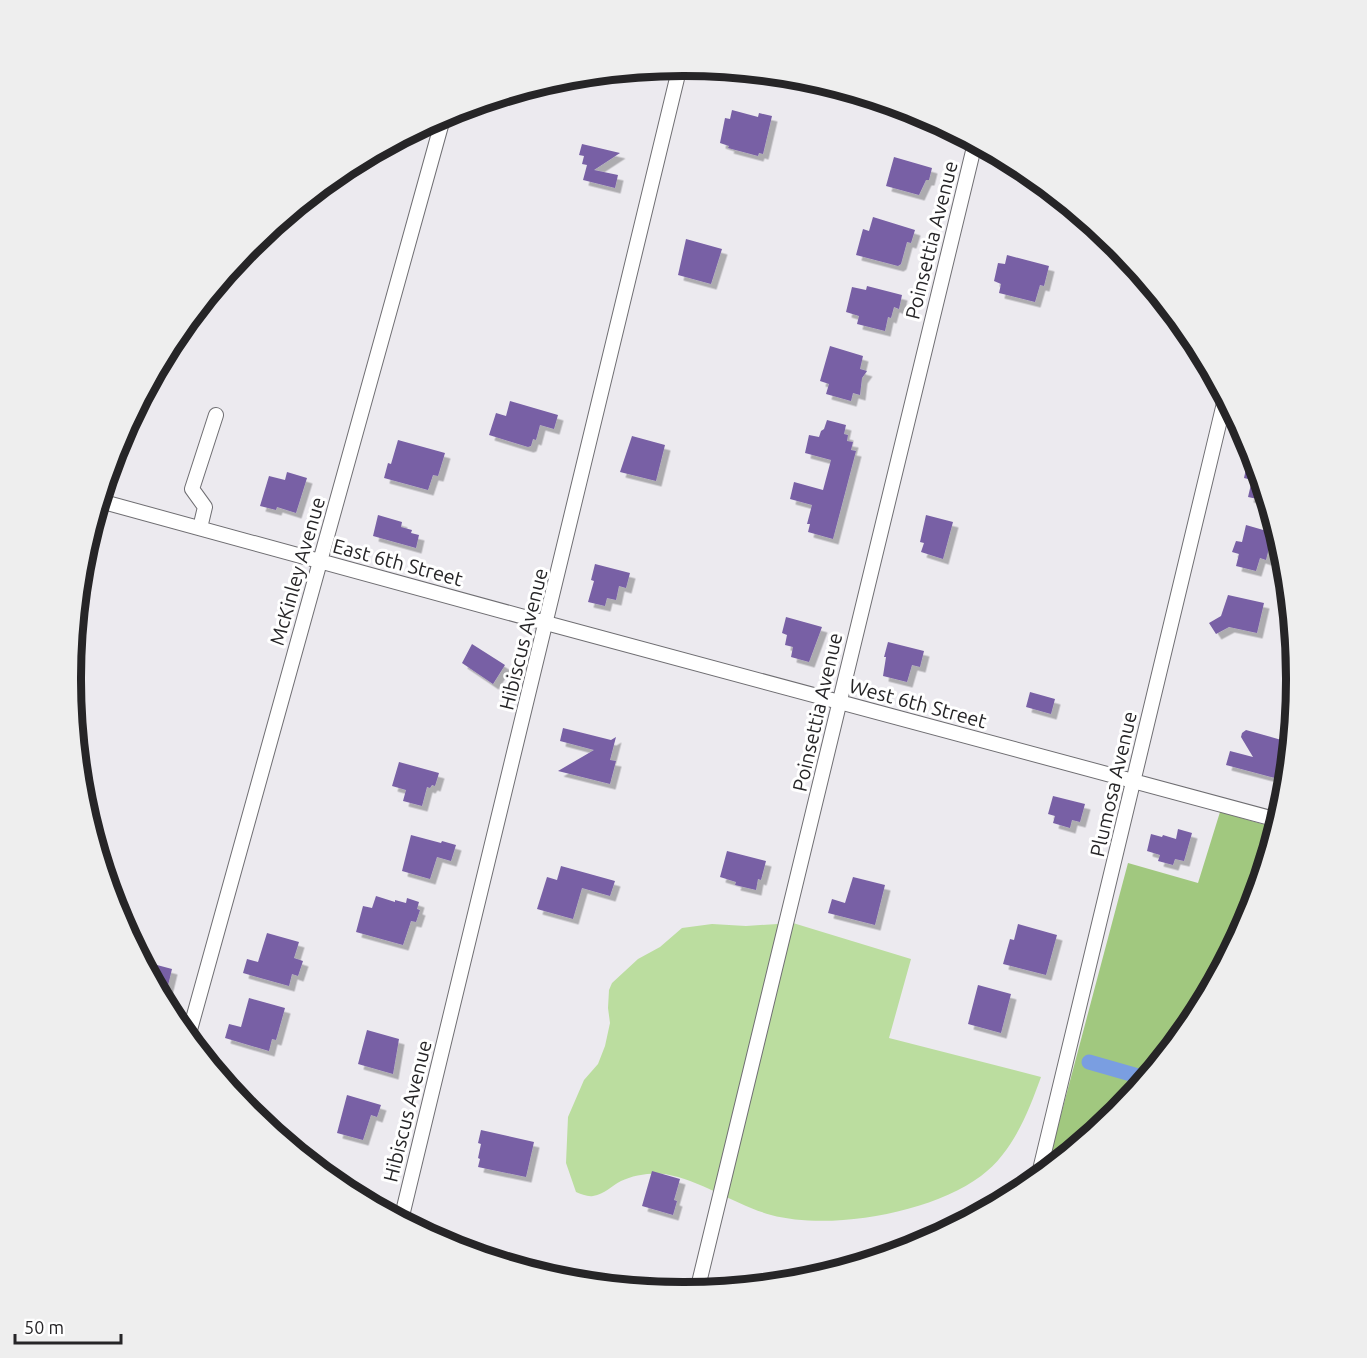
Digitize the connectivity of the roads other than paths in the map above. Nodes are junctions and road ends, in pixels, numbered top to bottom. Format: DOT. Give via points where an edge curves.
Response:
graph roads {
  1 [pos="678,76"];
  2 [pos="440,128"];
  3 [pos="973,151"];
  4 [pos="1223,411"];
  5 [pos="216,415"];
  6 [pos="108,503"];
  7 [pos="200,528"];
  8 [pos="320,561"];
  9 [pos="546,623"];
  10 [pos="840,702"];
  11 [pos="1133,781"];
  12 [pos="1269,818"];
  13 [pos="191,1025"];
  14 [pos="1042,1163"];
  15 [pos="403,1212"];
  16 [pos="699,1281"];
  1 -- 9 [label="street, Hibiscus Avenue"];
  2 -- 8 [label="street, McKinley Avenue"];
  3 -- 10 [label="street, Poinsettia Avenue"];
  4 -- 11 [label="street, Plumosa Avenue"];
  5 -- 7 [label="street" via="192,489 205,507"];
  6 -- 7 [label="street, East 6th Street"];
  7 -- 8 [label="street, East 6th Street"];
  8 -- 9 [label="street, East 6th Street"];
  8 -- 13 [label="street, McKinley Avenue"];
  9 -- 10 [label="street, West 6th Street"];
  9 -- 15 [label="street, Hibiscus Avenue"];
  10 -- 11 [label="street, West 6th Street"];
  10 -- 16 [label="street, Poinsettia Avenue"];
  11 -- 12 [label="street, West 6th Street"];
  11 -- 14 [label="street, Plumosa Avenue"];
}
